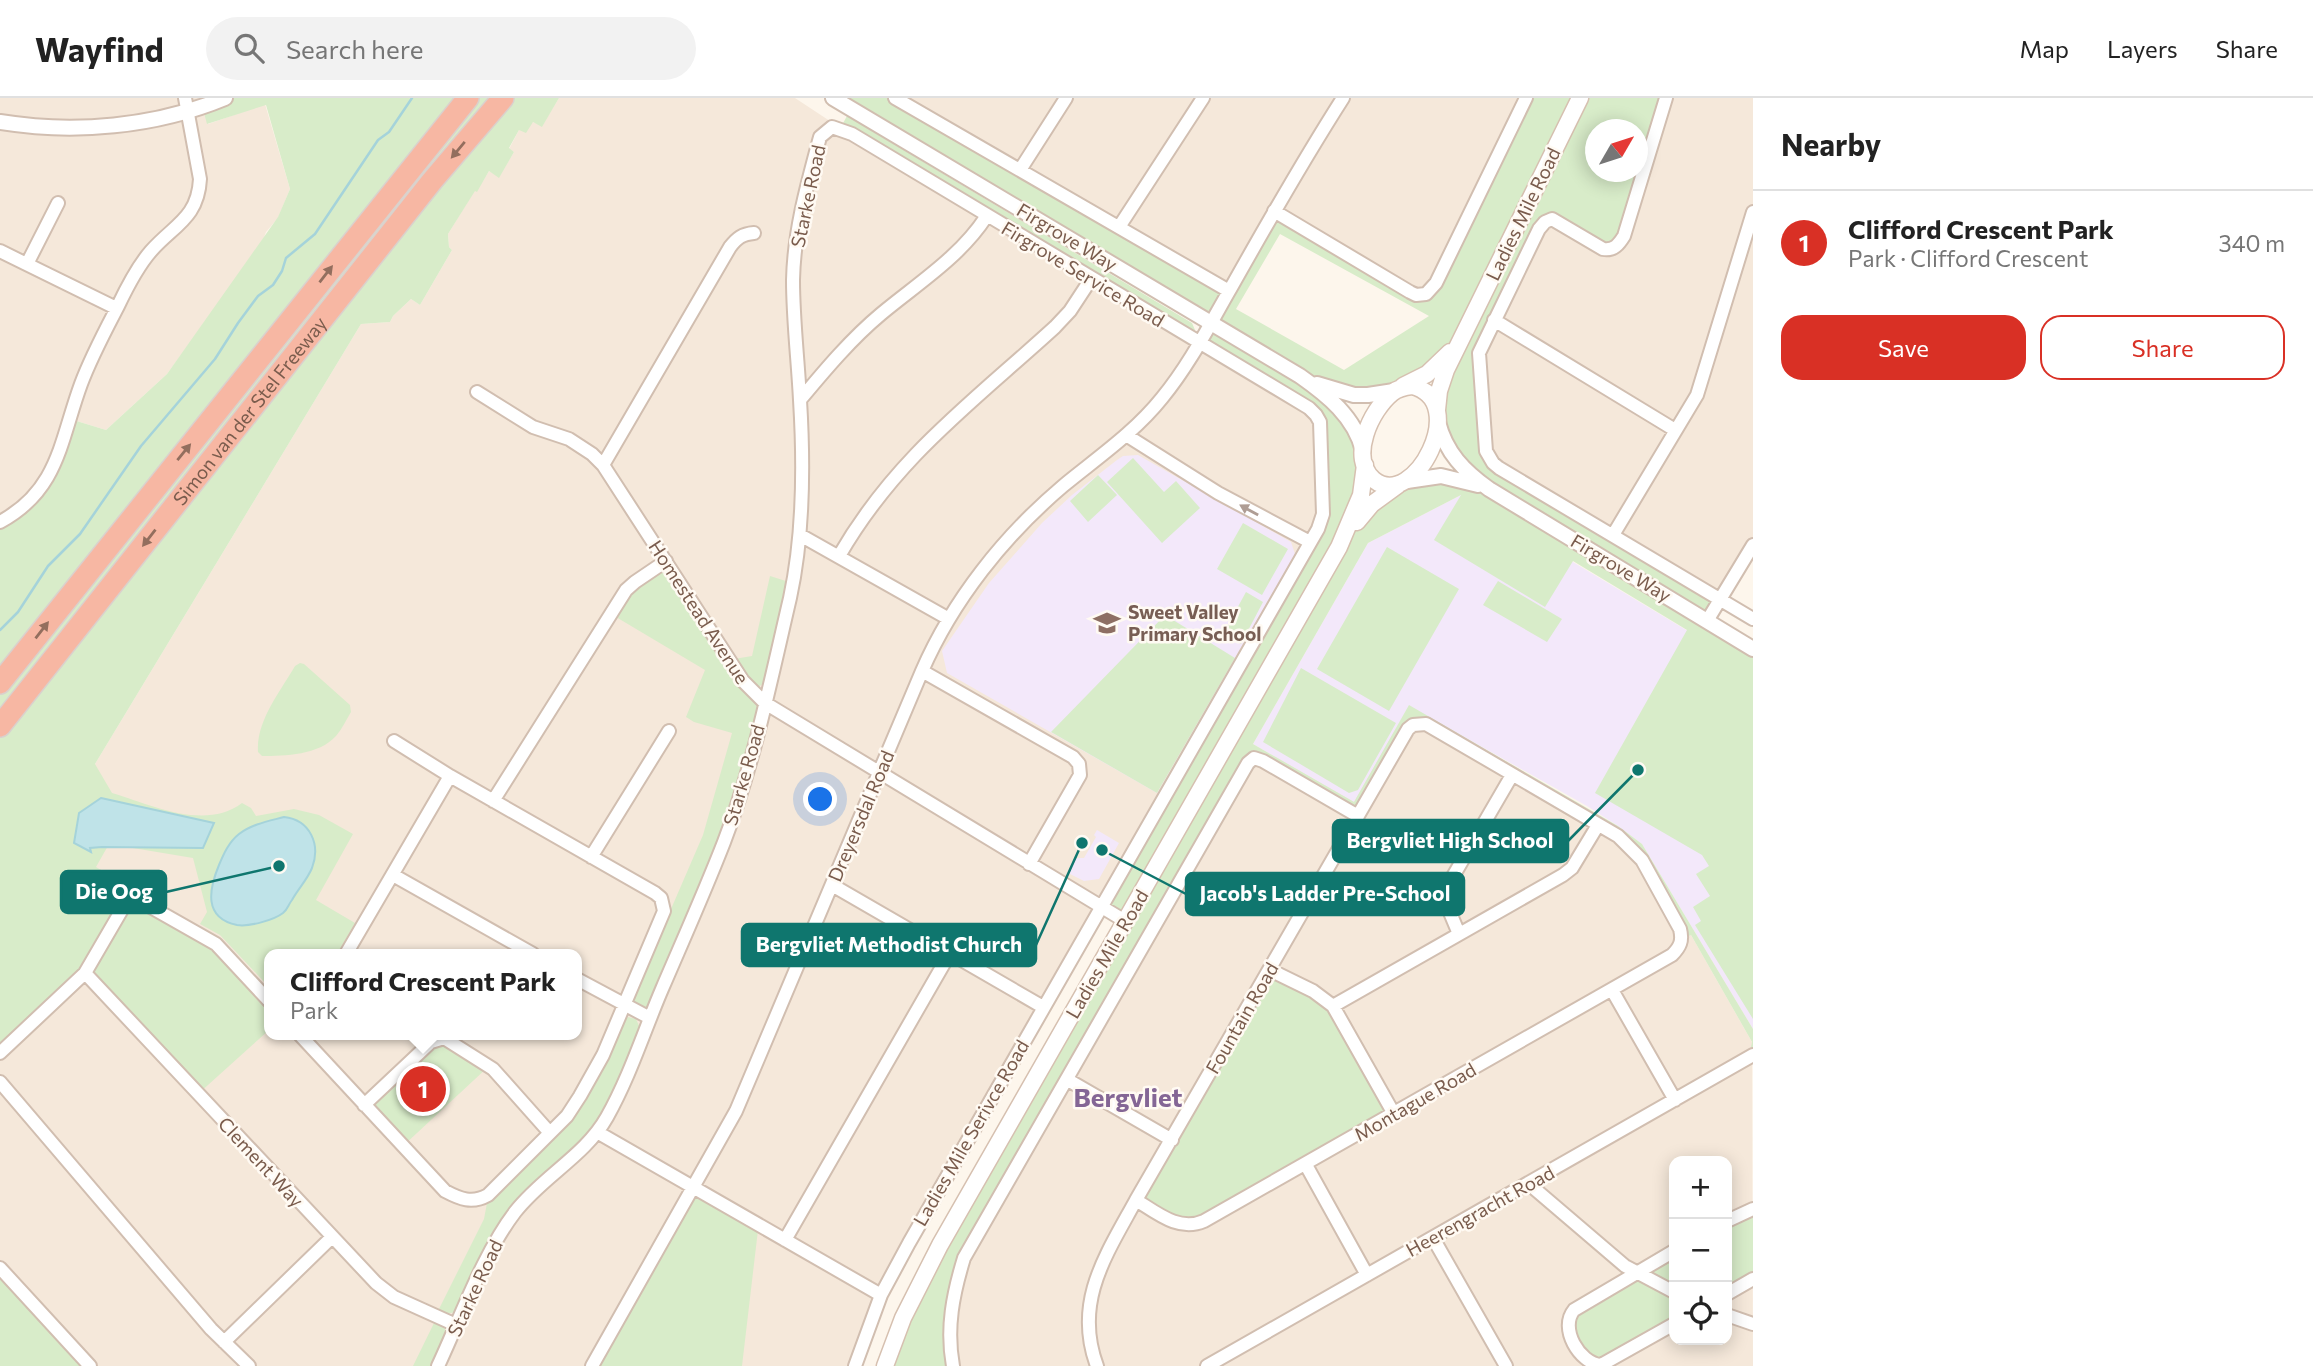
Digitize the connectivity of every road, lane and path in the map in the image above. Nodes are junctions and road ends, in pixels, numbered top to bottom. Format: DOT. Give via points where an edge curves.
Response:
graph roads {
  1 [pos="225,98"];
  2 [pos="468,98"];
  3 [pos="503,98"];
  4 [pos="833,98"];
  5 [pos="895,98"];
  6 [pos="1066,98"];
  7 [pos="1203,98"];
  8 [pos="1343,98"];
  9 [pos="1526,98"];
  10 [pos="1580,98"];
  11 [pos="1666,98"];
  12 [pos="186,104"];
  13 [pos="0,122"];
  14 [pos="842,129"];
  15 [pos="1020,170"];
  16 [pos="58,203"];
  17 [pos="1274,211"];
  18 [pos="1753,212"];
  19 [pos="986,217"];
  20 [pos="1119,227"];
  21 [pos="754,233"];
  22 [pos="0,251"];
  23 [pos="27,264"];
  24 [pos="1091,279"];
  25 [pos="1229,291"];
  26 [pos="116,308"];
  27 [pos="1494,320"];
  28 [pos="1211,323"];
  29 [pos="1466,331"];
  30 [pos="1199,343"];
  31 [pos="1300,376"];
  32 [pos="1397,389"];
  33 [pos="477,392"];
  34 [pos="800,400"];
  35 [pos="1438,416"];
  36 [pos="1320,422"];
  37 [pos="1675,430"];
  38 [pos="1126,435"];
  39 [pos="1364,458"];
  40 [pos="603,465"];
  41 [pos="1402,483"];
  42 [pos="1489,489"];
  43 [pos="0,522"];
  44 [pos="800,535"];
  45 [pos="1613,536"];
  46 [pos="1310,542"];
  47 [pos="1753,545"];
  48 [pos="1339,547"];
  49 [pos="839,556"];
  50 [pos="666,561"];
  51 [pos="1720,599"];
  52 [pos="949,619"];
  53 [pos="1753,619"];
  54 [pos="1707,621"];
  55 [pos="1753,649"];
  56 [pos="922,671"];
  57 [pos="0,683"];
  58 [pos="765,703"];
  59 [pos="0,726"];
  60 [pos="669,731"];
  61 [pos="394,741"];
  62 [pos="879,773"];
  63 [pos="1512,775"];
  64 [pos="450,776"];
  65 [pos="493,801"];
  66 [pos="1358,816"];
  67 [pos="1598,825"];
  68 [pos="591,857"];
  69 [pos="1029,864"];
  70 [pos="393,875"];
  71 [pos="832,885"];
  72 [pos="1100,906"];
  73 [pos="1125,921"];
  74 [pos="1460,934"];
  75 [pos="349,949"];
  76 [pos="524,949"];
  77 [pos="950,953"];
  78 [pos="1270,970"];
  79 [pos="85,973"];
  80 [pos="582,982"];
  81 [pos="1612,990"];
  82 [pos="264,996"];
  83 [pos="624,1006"];
  84 [pos="1333,1006"];
  85 [pos="1044,1007"];
  86 [pos="650,1018"];
  87 [pos="305,1040"];
  88 [pos="434,1040"];
  89 [pos="447,1040"];
  90 [pos="0,1053"];
  91 [pos="1753,1055"];
  92 [pos="1068,1080"];
  93 [pos="0,1082"];
  94 [pos="1675,1100"];
  95 [pos="364,1105"];
  96 [pos="1394,1114"];
  97 [pos="597,1132"];
  98 [pos="550,1133"];
  99 [pos="1172,1140"];
  100 [pos="1306,1165"];
  101 [pos="1528,1184"];
  102 [pos="694,1187"];
  103 [pos="1136,1200"];
  104 [pos="1753,1209"];
  105 [pos="1731,1219"];
  106 [pos="332,1237"];
  107 [pos="1433,1238"];
  108 [pos="785,1240"];
  109 [pos="1669,1254"];
  110 [pos="0,1268"];
  111 [pos="1636,1273"];
  112 [pos="1367,1275"];
  113 [pos="1753,1279"];
  114 [pos="1669,1290"];
  115 [pos="1732,1291"];
  116 [pos="881,1295"];
  117 [pos="1732,1317"];
  118 [pos="1753,1324"];
  119 [pos="456,1325"];
  120 [pos="1669,1327"];
  121 [pos="224,1342"];
  122 [pos="90,1366"];
  123 [pos="249,1366"];
  124 [pos="438,1366"];
  125 [pos="592,1366"];
  126 [pos="855,1366"];
  127 [pos="885,1366"];
  128 [pos="953,1366"];
  129 [pos="1097,1366"];
  130 [pos="1208,1366"];
  131 [pos="1506,1366"];
  1 -- 12 [label="street"];
  57 -- 2 [label="highway, Simon van der Stel Freeway, one-way"];
  3 -- 59 [label="highway, Simon van der Stel Freeway, one-way" via="432,181"];
  4 -- 28 [label="street, Firgrove Way"];
  5 -- 15 [label="street"];
  6 -- 15 [label="street"];
  7 -- 20 [label="street"];
  8 -- 17 [label="street, Dreyersdal Road"];
  9 -- 17 [label="street" via="1436,283 1426,293 1410,292"];
  10 -- 29 [label="main road, Ladies Mile Road"];
  11 -- 27 [label="street" via="1621,241 1611,250 1603,249 1548,220 1539,229"];
  12 -- 13 [label="street" via="145,121 95,127"];
  12 -- 26 [label="street" via="200,179 197,199 189,215 151,251"];
  14 -- 19 [label="street, Firgrove Service Road"];
  14 -- 34 [label="street, Starke Road" via="832,127 820,137 796,232 793,281"];
  15 -- 20 [label="street"];
  16 -- 23 [label="street"];
  17 -- 25 [label="street, Dreyersdal Road"];
  18 -- 37 [label="street" via="1697,395"];
  19 -- 24 [label="street, Firgrove Service Road"];
  19 -- 34 [label="street" via="957,252 878,317"];
  20 -- 25 [label="street"];
  21 -- 40 [label="street" via="737,238 730,247"];
  22 -- 23 [label="street"];
  23 -- 26 [label="street"];
  24 -- 30 [label="street, Firgrove Service Road"];
  24 -- 49 [label="street" via="1055,327 900,469"];
  25 -- 28 [label="street, Dreyersdal Road"];
  26 -- 43 [label="street" via="81,383 48,479 19,511"];
  27 -- 37 [label="street"];
  27 -- 45 [label="street" via="1479,353 1486,451 1493,463"];
  28 -- 30 [label="street, Dreyersdal Road"];
  28 -- 31 [label="street, Firgrove Way"];
  29 -- 32 [label="main road, Ladies Mile Road" via="1435,368"];
  29 -- 35 [label="main road, Ladies Mile Road" via="1442,380"];
  30 -- 36 [label="street, Firgrove Service Road" via="1309,408"];
  30 -- 38 [label="street, Dreyersdal Road" via="1172,385"];
  31 -- 32 [label="street, Firgrove Way" via="1354,395"];
  31 -- 39 [label="street, Firgrove Way" via="1345,415"];
  32 -- 35 [label="main road" via="1423,389 1433,398"];
  32 -- 39 [label="main road" via="1372,418"];
  33 -- 40 [label="street, Homestead Avenue" via="533,427 580,445"];
  34 -- 44 [label="street, Starke Road"];
  35 -- 41 [label="main road" via="1430,451 1419,469"];
  35 -- 42 [label="street, Firgrove Way" via="1455,460"];
  36 -- 46 [label="street, Ladies Mile Serivce Road" via="1323,514"];
  37 -- 45 [label="street"];
  46 -- 38 [label="street, one-way" via="1218,493"];
  38 -- 52 [label="street, Dreyersdal Road" via="1013,534"];
  39 -- 41 [label="main road" via="1368,472 1378,482"];
  39 -- 48 [label="main road, Ladies Mile Road" via="1361,495"];
  40 -- 50 [label="street, Homestead Avenue"];
  41 -- 42 [label="street, Firgrove Way" via="1434,476"];
  41 -- 48 [label="main road, Ladies Mile Road" via="1372,504"];
  42 -- 54 [label="street, Firgrove Way"];
  44 -- 49 [label="street"];
  44 -- 58 [label="street, Starke Road"];
  45 -- 51 [label="street"];
  46 -- 72 [label="street, Ladies Mile Serivce Road"];
  47 -- 51 [label="street"];
  48 -- 73 [label="main road, Ladies Mile Road"];
  49 -- 52 [label="street"];
  50 -- 58 [label="street, Homestead Avenue" via="743,681"];
  50 -- 65 [label="street" via="626,590"];
  51 -- 53 [label="street"];
  51 -- 54 [label="street"];
  52 -- 56 [label="street, Dreyersdal Road"];
  54 -- 55 [label="street, Firgrove Way"];
  56 -- 62 [label="street, Dreyersdal Road"];
  56 -- 69 [label="street" via="1079,764 1080,775"];
  58 -- 62 [label="street, Homestead Avenue"];
  58 -- 86 [label="street, Starke Road" via="725,840"];
  60 -- 68 [label="street"];
  61 -- 64 [label="street"];
  62 -- 69 [label="street, Homestead Avenue"];
  62 -- 71 [label="street, Dreyersdal Road"];
  63 -- 66 [label="street, Fountain Road" via="1419,723 1408,729"];
  63 -- 67 [label="street"];
  63 -- 74 [label="street" via="1448,885 1446,903"];
  64 -- 65 [label="street"];
  64 -- 70 [label="street"];
  65 -- 68 [label="street"];
  66 -- 78 [label="street, Fountain Road"];
  66 -- 92 [label="street" via="1254,758 1248,763"];
  67 -- 74 [label="street" via="1563,876"];
  67 -- 81 [label="street, Montague Road" via="1618,836 1642,860 1683,938 1672,956"];
  68 -- 83 [label="street" via="655,893 664,905"];
  69 -- 72 [label="street, Homestead Avenue"];
  70 -- 75 [label="street"];
  70 -- 76 [label="street"];
  71 -- 77 [label="street"];
  71 -- 102 [label="street, Dreyersdal Road" via="736,1111"];
  72 -- 73 [label="street, Homestead Avenue"];
  72 -- 85 [label="street, Ladies Mile Serivce Road"];
  73 -- 127 [label="main road, Ladies Mile Road" via="940,1245"];
  74 -- 84 [label="street"];
  77 -- 85 [label="street"];
  77 -- 108 [label="street"];
  78 -- 84 [label="street"];
  78 -- 99 [label="street, Fountain Road"];
  79 -- 82 [label="street" via="126,905 142,902 216,944"];
  79 -- 90 [label="street"];
  79 -- 106 [label="street, Clement Way"];
  80 -- 83 [label="street"];
  81 -- 94 [label="street"];
  81 -- 96 [label="street, Montague Road"];
  83 -- 86 [label="street"];
  83 -- 98 [label="street" via="580,1096"];
  84 -- 96 [label="street"];
  85 -- 116 [label="street, Ladies Mile Serivce Road"];
  86 -- 97 [label="street, Starke Road"];
  87 -- 95 [label="street"];
  88 -- 95 [label="street"];
  89 -- 98 [label="street" via="493,1069"];
  91 -- 94 [label="street, Heerengracht Road"];
  92 -- 99 [label="street"];
  92 -- 128 [label="street" via="964,1258 950,1315"];
  93 -- 121 [label="street"];
  94 -- 101 [label="street, Heerengracht Road"];
  95 -- 98 [label="street" via="445,1191 464,1200 488,1195"];
  96 -- 100 [label="street, Montague Road"];
  97 -- 102 [label="street"];
  97 -- 119 [label="street, Starke Road" via="516,1210"];
  99 -- 103 [label="street, Fountain Road"];
  100 -- 103 [label="street, Montague Road" via="1195,1225 1176,1223"];
  100 -- 112 [label="street"];
  101 -- 107 [label="street, Heerengracht Road"];
  101 -- 111 [label="street"];
  102 -- 108 [label="street"];
  102 -- 125 [label="street, Dreyersdal Road"];
  103 -- 129 [label="street, Fountain Road" via="1092,1290 1088,1334"];
  104 -- 105 [label="street"];
  106 -- 119 [label="street, Clement Way" via="384,1291"];
  106 -- 121 [label="street"];
  107 -- 112 [label="street, Heerengracht Road"];
  107 -- 131 [label="street"];
  108 -- 116 [label="street"];
  109 -- 111 [label="street"];
  110 -- 122 [label="street"];
  111 -- 114 [label="street"];
  111 -- 120 [label="street" via="1570,1315 1567,1328 1583,1355 1594,1364 1607,1363"];
  112 -- 130 [label="street, Heerengracht Road"];
  113 -- 115 [label="street"];
  116 -- 126 [label="street, Ladies Mile Serivce Road"];
  117 -- 118 [label="street"];
  119 -- 124 [label="street, Starke Road"];
  121 -- 123 [label="street"];
}
